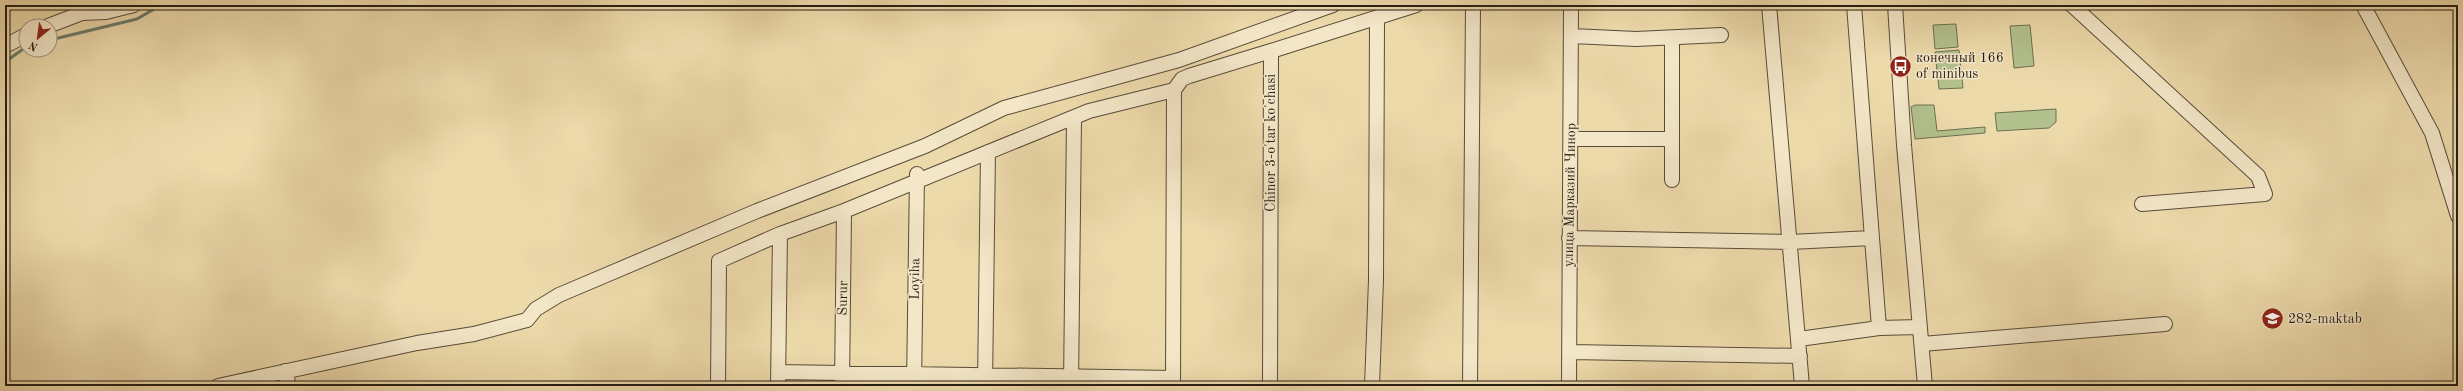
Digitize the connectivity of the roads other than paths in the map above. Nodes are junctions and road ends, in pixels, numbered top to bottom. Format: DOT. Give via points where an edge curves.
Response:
graph roads {
  1 [pos="134,5"];
  2 [pos="1333,5"];
  3 [pos="1416,5"];
  4 [pos="1473,5"];
  5 [pos="1571,5"];
  6 [pos="1769,5"];
  7 [pos="1854,5"];
  8 [pos="1895,5"];
  9 [pos="2072,5"];
  10 [pos="2363,5"];
  11 [pos="1377,19"];
  12 [pos="58,22"];
  13 [pos="1284,23"];
  14 [pos="1721,35"];
  15 [pos="1572,36"];
  16 [pos="1672,38"];
  17 [pos="18,39"];
  18 [pos="5,46"];
  19 [pos="1289,46"];
  20 [pos="1272,51"];
  21 [pos="1174,90"];
  22 [pos="1074,119"];
  23 [pos="1571,139"];
  24 [pos="1672,139"];
  25 [pos="988,152"];
  26 [pos="917,177"];
  27 [pos="1672,180"];
  28 [pos="2142,204"];
  29 [pos="844,211"];
  30 [pos="2458,216"];
  31 [pos="780,234"];
  32 [pos="1569,238"];
  33 [pos="1872,238"];
  34 [pos="1790,242"];
  35 [pos="2165,324"];
  36 [pos="1920,327"];
  37 [pos="1879,328"];
  38 [pos="1799,339"];
  39 [pos="1922,344"];
  40 [pos="1570,352"];
  41 [pos="1800,356"];
  42 [pos="285,372"];
  43 [pos="778,372"];
  44 [pos="842,379"];
  45 [pos="914,380"];
  46 [pos="985,381"];
  47 [pos="1071,381"];
  48 [pos="1173,382"];
  49 [pos="218,386"];
  50 [pos="289,386"];
  51 [pos="718,386"];
  52 [pos="778,386"];
  53 [pos="1270,386"];
  54 [pos="1372,386"];
  55 [pos="1470,386"];
  56 [pos="1569,386"];
  57 [pos="1802,386"];
  58 [pos="1925,386"];
  1 -- 12 [label="street" via="106,12 82,14"];
  2 -- 13 [label="street"];
  3 -- 11 [label="street"];
  4 -- 55 [label="street"];
  5 -- 15 [label="street, улица Марказий Чинор"];
  6 -- 34 [label="street"];
  7 -- 33 [label="street"];
  8 -- 36 [label="street"];
  9 -- 28 [label="street" via="2258,176 2265,194"];
  10 -- 30 [label="street" via="2432,133"];
  11 -- 19 [label="street"];
  11 -- 54 [label="street" via="1376,280"];
  13 -- 19 [label="street"];
  13 -- 42 [label="street" via="1179,60 1004,108 925,146 757,210 559,295 536,309 527,320 474,334 417,343"];
  14 -- 16 [label="street"];
  15 -- 16 [label="street"];
  15 -- 23 [label="street, улица Марказий Чинор"];
  16 -- 24 [label="street"];
  17 -- 18 [label="street"];
  19 -- 20 [label="street"];
  20 -- 21 [label="street" via="1189,76 1182,79"];
  20 -- 53 [label="street, Chinor 3-o'tar ko'chasi"];
  21 -- 22 [label="street" via="1089,111"];
  21 -- 48 [label="street"];
  22 -- 25 [label="street"];
  22 -- 47 [label="street"];
  23 -- 24 [label="street"];
  23 -- 32 [label="street, улица Марказий Чинор"];
  24 -- 27 [label="street"];
  25 -- 26 [label="street"];
  25 -- 46 [label="street"];
  26 -- 29 [label="street"];
  26 -- 45 [label="street, Loyiha"];
  29 -- 31 [label="street"];
  29 -- 44 [label="street, Surur"];
  31 -- 43 [label="street"];
  31 -- 51 [label="street" via="720,261"];
  32 -- 34 [label="street"];
  32 -- 40 [label="street, улица Марказий Чинор"];
  33 -- 34 [label="street"];
  33 -- 37 [label="street"];
  34 -- 38 [label="street"];
  35 -- 39 [label="street"];
  36 -- 37 [label="street"];
  36 -- 39 [label="street"];
  37 -- 38 [label="street"];
  38 -- 41 [label="street"];
  39 -- 58 [label="street"];
  40 -- 41 [label="street"];
  40 -- 56 [label="street, улица Марказий Чинор"];
  41 -- 57 [label="street"];
  42 -- 49 [label="street"];
  42 -- 50 [label="street"];
  43 -- 44 [label="street"];
  43 -- 52 [label="street"];
  44 -- 45 [label="street"];
  45 -- 46 [label="street"];
  46 -- 47 [label="street"];
  47 -- 48 [label="street"];
}
